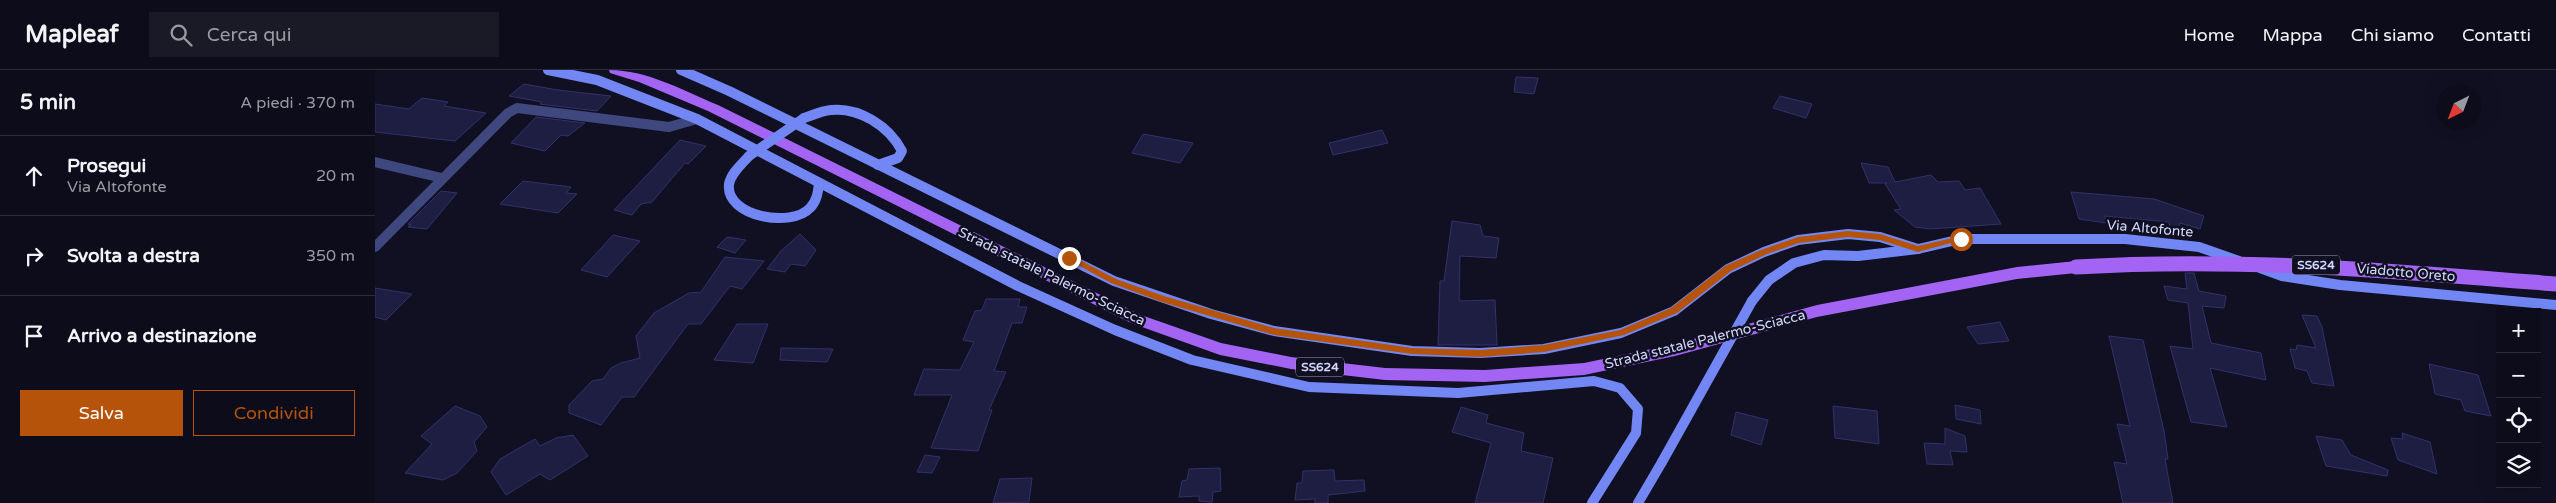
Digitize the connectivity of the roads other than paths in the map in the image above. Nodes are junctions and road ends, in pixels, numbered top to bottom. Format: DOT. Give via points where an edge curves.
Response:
graph roads {
  1 [pos="547,70"];
  2 [pos="615,70"];
  3 [pos="681,70"];
  4 [pos="697,119"];
  5 [pos="375,162"];
  6 [pos="878,166"];
  7 [pos="442,178"];
  8 [pos="819,183"];
  9 [pos="375,246"];
  10 [pos="1918,249"];
  11 [pos="2076,266"];
  12 [pos="2556,284"];
  13 [pos="2556,304"];
  14 [pos="1593,503"];
  15 [pos="1638,503"];
  1 -- 4 [label="main road" via="597,80"];
  2 -- 11 [label="main road, Strada statale Palermo-Sciacca / SS624" via="713,108 1136,319 1221,349 1291,363 1385,374 1485,376 1584,369 1675,350 1826,309 1979,280"];
  3 -- 6 [label="main road"];
  4 -- 7 [label="street" via="669,127 517,108"];
  4 -- 8 [label="main road"];
  5 -- 7 [label="street"];
  6 -- 8 [label="main road, bridge" via="898,158 902,151 891,134 852,112 836,110 804,118 749,156 729,185 731,197 741,208 762,218 778,219 808,211 816,200"];
  6 -- 10 [label="main road" via="1114,281 1162,298 1274,331 1412,351 1480,353 1544,349 1621,333 1674,311 1728,269 1798,240 1848,234 1880,237"];
  7 -- 9 [label="street"];
  8 -- 14 [label="main road" via="1018,286 1115,330 1192,360 1309,387 1458,393 1595,381 1620,388 1638,409 1636,433"];
  10 -- 13 [label="main road, Via Altofonte" via="1961,239 2125,239 2199,247 2282,276 2340,285"];
  10 -- 15 [label="main road, Via Altofonte, bridge" via="1858,256 1824,255 1794,263 1769,280 1752,301"];
  11 -- 12 [label="main road, Viadotto Oreto / SS624, bridge" via="2205,260"];
}
